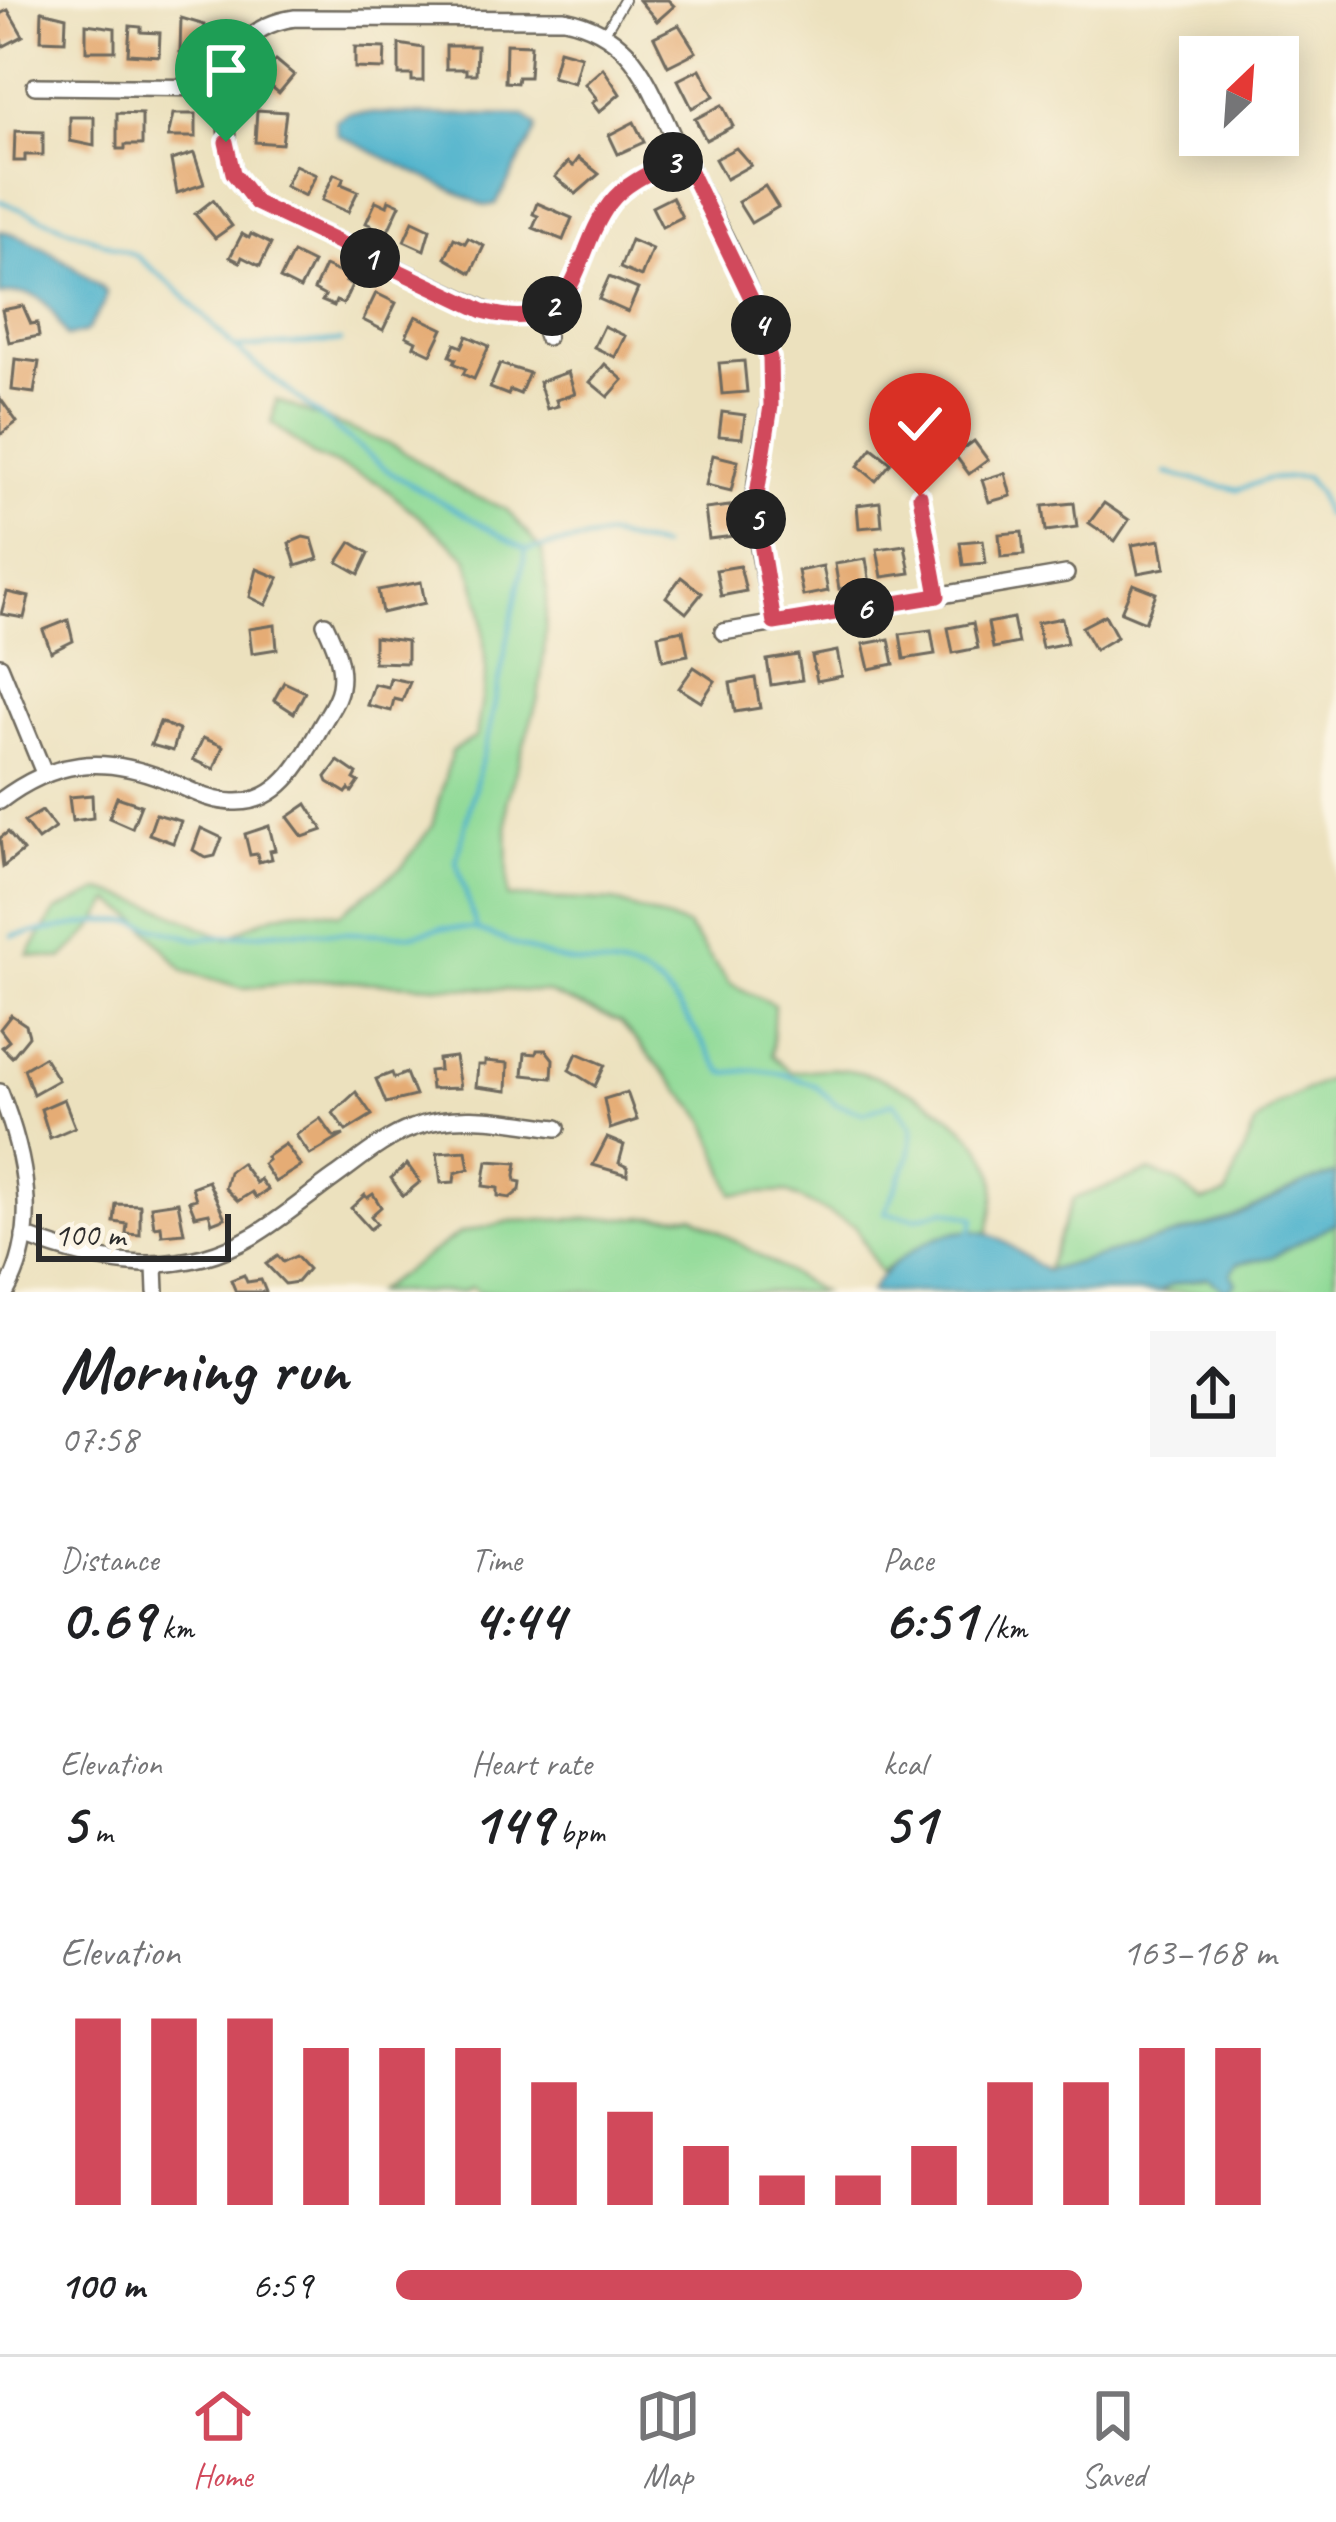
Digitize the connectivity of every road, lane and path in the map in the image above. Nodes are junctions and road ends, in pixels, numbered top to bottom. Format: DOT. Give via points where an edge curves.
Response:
graph roads {
  1 [pos="624,0"];
  2 [pos="348,9"];
  3 [pos="604,34"];
  4 [pos="35,86"];
  5 [pos="226,88"];
  6 [pos="683,157"];
  7 [pos="538,313"];
  8 [pos="547,337"];
  9 [pos="920,496"];
  10 [pos="1066,574"];
  11 [pos="938,596"];
  12 [pos="774,623"];
  13 [pos="325,624"];
  14 [pos="723,632"];
  15 [pos="0,666"];
  16 [pos="44,773"];
  17 [pos="0,801"];
  18 [pos="0,1092"];
  19 [pos="557,1128"];
  20 [pos="24,1236"];
  21 [pos="155,1266"];
  22 [pos="7,1292"];
  23 [pos="156,1292"];
  1 -- 3 [label="lane"];
  2 -- 3 [label="street" via="541,18"];
  2 -- 5 [label="street" via="264,26 239,50"];
  3 -- 6 [label="street" via="641,72"];
  4 -- 5 [label="street"];
  5 -- 7 [label="street" via="228,158 256,203 483,311"];
  6 -- 7 [label="street" via="616,196 570,288"];
  6 -- 12 [label="street" via="751,298 770,358 755,507"];
  7 -- 8 [label="street"];
  9 -- 11 [label="street"];
  10 -- 11 [label="street"];
  11 -- 12 [label="street"];
  12 -- 14 [label="street"];
  13 -- 16 [label="street" via="340,687 307,753 268,794 236,803 214,799 107,764"];
  15 -- 16 [label="street"];
  16 -- 17 [label="street"];
  18 -- 20 [label="street" via="28,1204"];
  19 -- 21 [label="street" via="467,1118 410,1128 256,1235 210,1256"];
  20 -- 21 [label="street" via="93,1259"];
  20 -- 22 [label="street"];
  21 -- 23 [label="street"];
}
